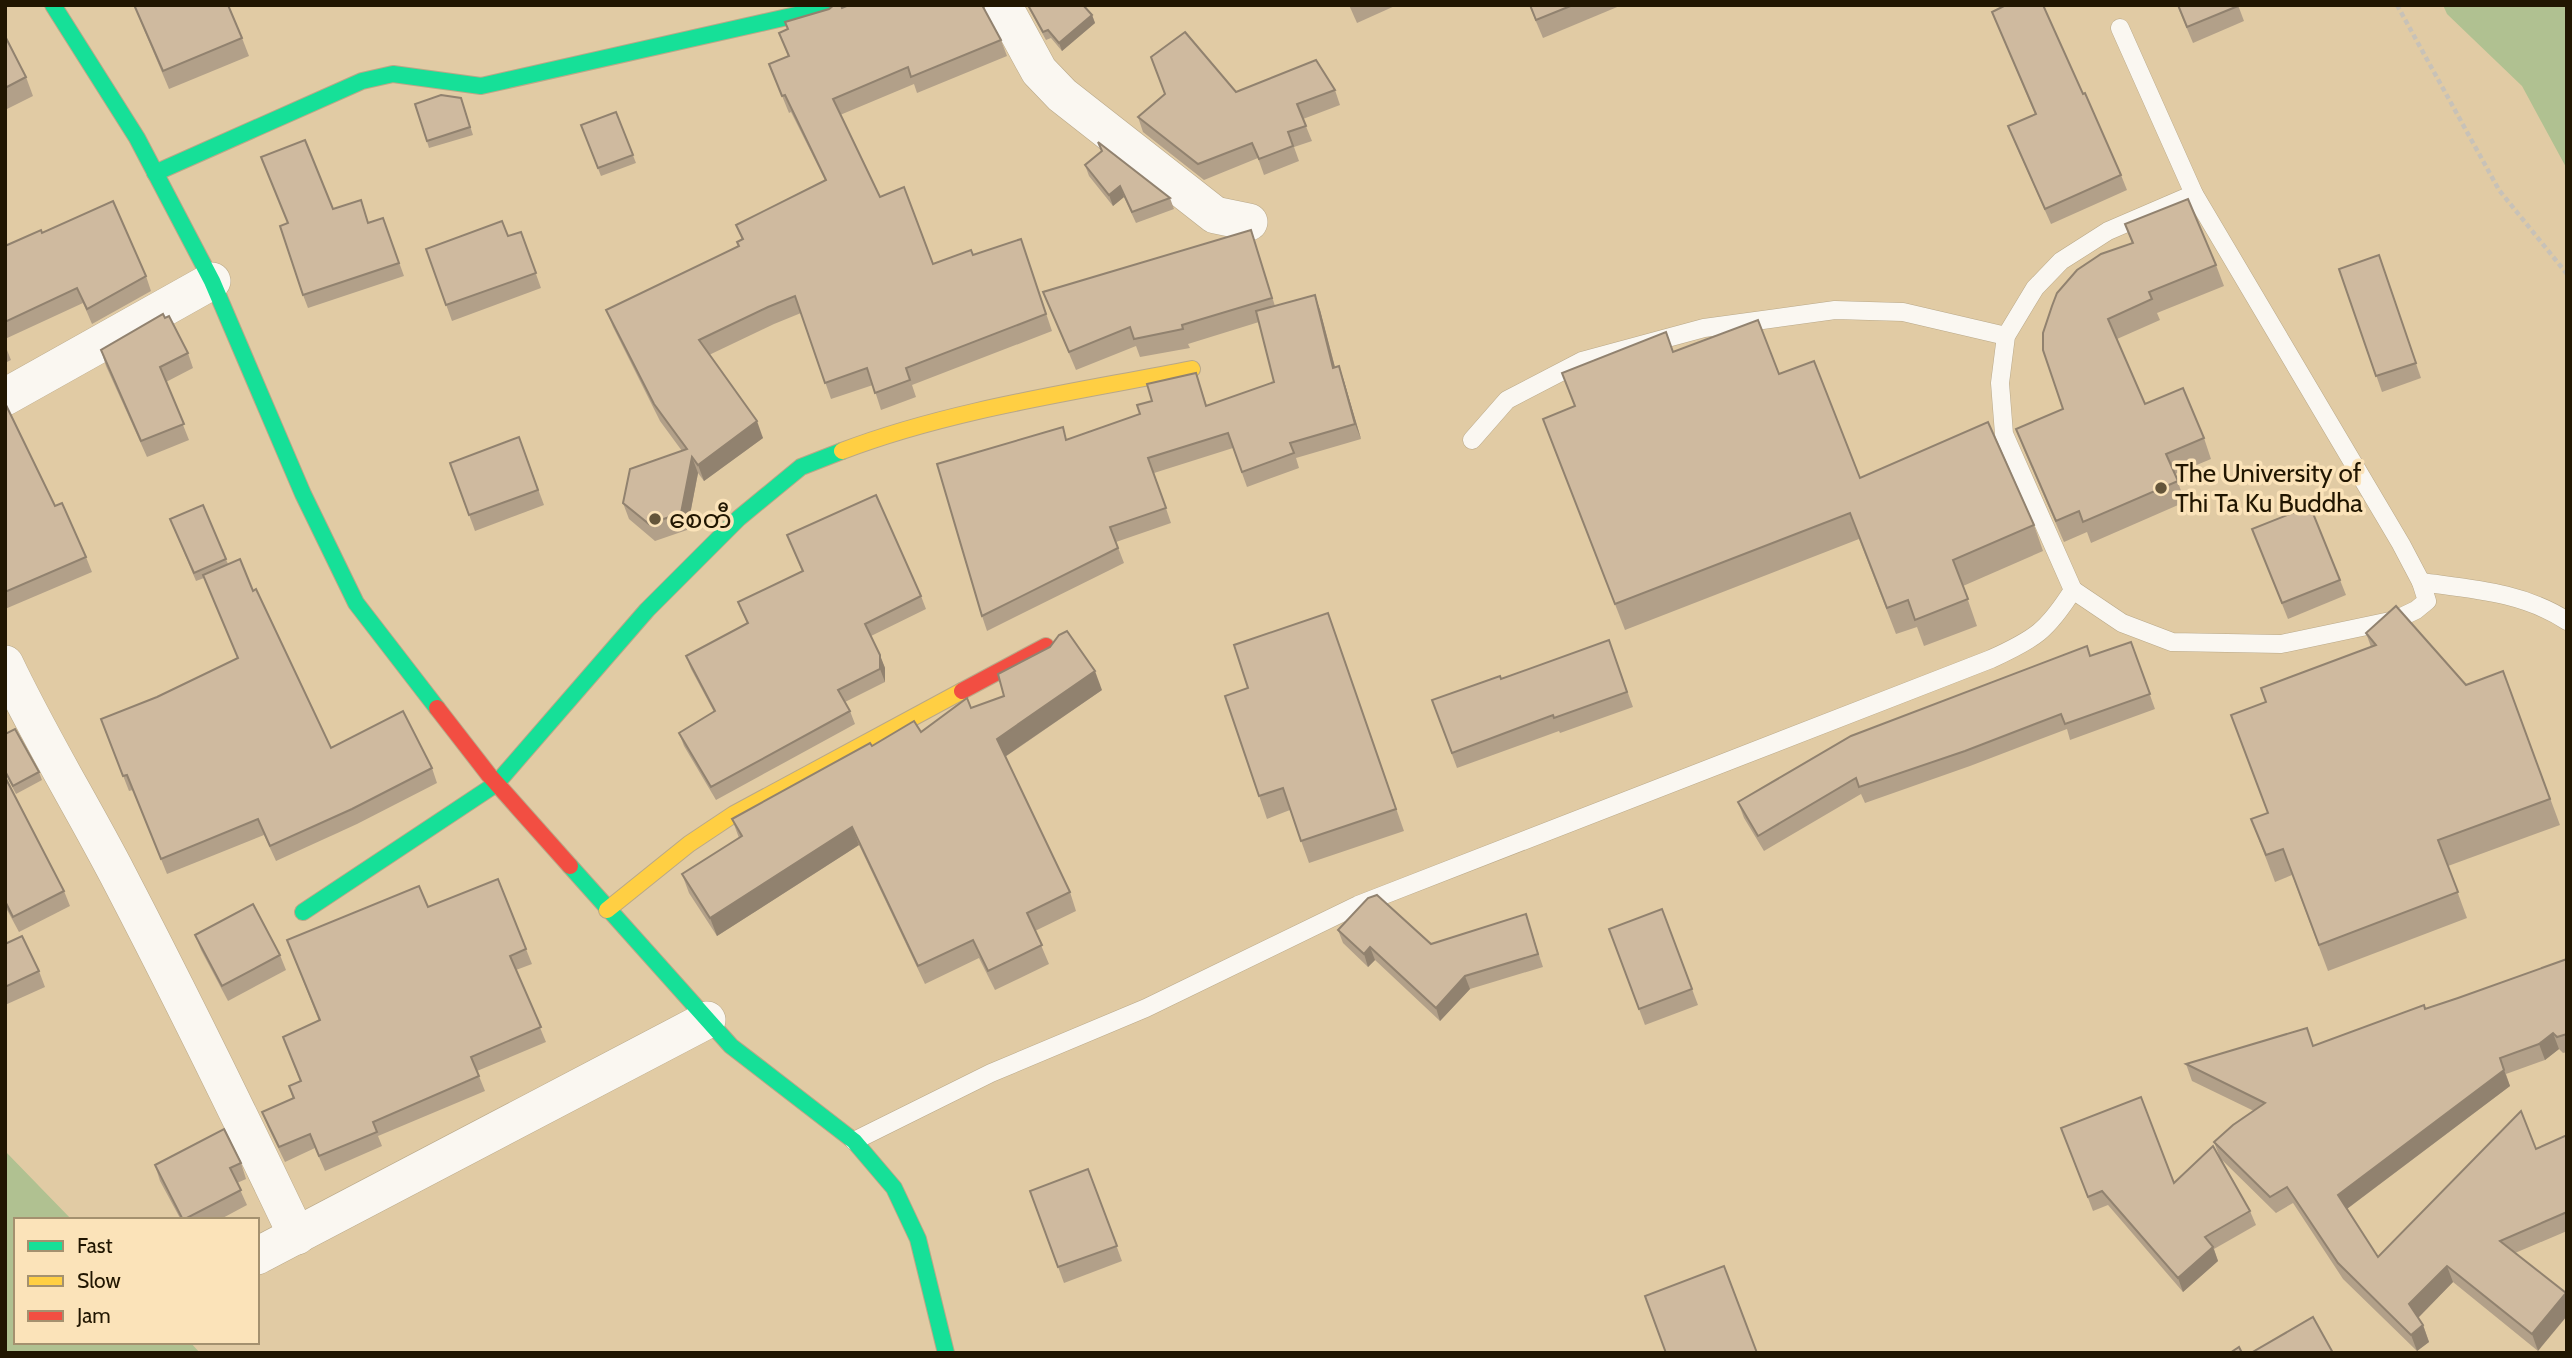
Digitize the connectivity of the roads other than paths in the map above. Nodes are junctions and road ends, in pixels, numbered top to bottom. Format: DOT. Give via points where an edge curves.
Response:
graph roads {
  1 [pos="53,5"];
  2 [pos="828,5"];
  3 [pos="1003,5"];
  4 [pos="2120,28"];
  5 [pos="155,173"];
  6 [pos="2194,194"];
  7 [pos="1249,222"];
  8 [pos="212,281"];
  9 [pos="2006,336"];
  10 [pos="1192,369"];
  11 [pos="5,397"];
  12 [pos="1472,440"];
  13 [pos="2421,582"];
  14 [pos="2074,590"];
  15 [pos="2567,621"];
  16 [pos="1046,646"];
  17 [pos="5,664"];
  18 [pos="16,716"];
  19 [pos="496,783"];
  20 [pos="607,910"];
  21 [pos="303,912"];
  22 [pos="707,1020"];
  23 [pos="854,1141"];
  24 [pos="297,1236"];
  25 [pos="259,1255"];
  26 [pos="946,1353"];
  1 -- 5 [label="street"];
  2 -- 5 [label="street" via="481,86 393,74 362,81"];
  3 -- 7 [label="street" via="1038,71 1062,95 1215,215"];
  4 -- 6 [label="lane"];
  5 -- 8 [label="street"];
  6 -- 9 [label="lane" via="2108,231 2061,261 2035,288"];
  6 -- 13 [label="lane"];
  8 -- 11 [label="street"];
  8 -- 19 [label="street" via="303,494 356,603"];
  9 -- 12 [label="lane" via="1903,312 1835,310 1704,328 1582,361 1507,400"];
  9 -- 14 [label="lane" via="2000,383 2004,434"];
  10 -- 19 [label="street" via="895,433 802,467 739,518 647,610"];
  13 -- 14 [label="lane" via="2427,601 2395,621 2281,644 2172,642 2122,623"];
  13 -- 15 [label="lane" via="2512,596"];
  14 -- 23 [label="lane" via="2041,632 1992,659 1358,905"];
  16 -- 20 [label="street" via="734,814"];
  17 -- 18 [label="street"];
  18 -- 24 [label="street" via="116,871"];
  19 -- 20 [label="street"];
  19 -- 21 [label="street"];
  20 -- 22 [label="street"];
  22 -- 23 [label="street" via="731,1046"];
  22 -- 24 [label="street"];
  23 -- 26 [label="street" via="894,1188 918,1239"];
  24 -- 25 [label="street"];
}
